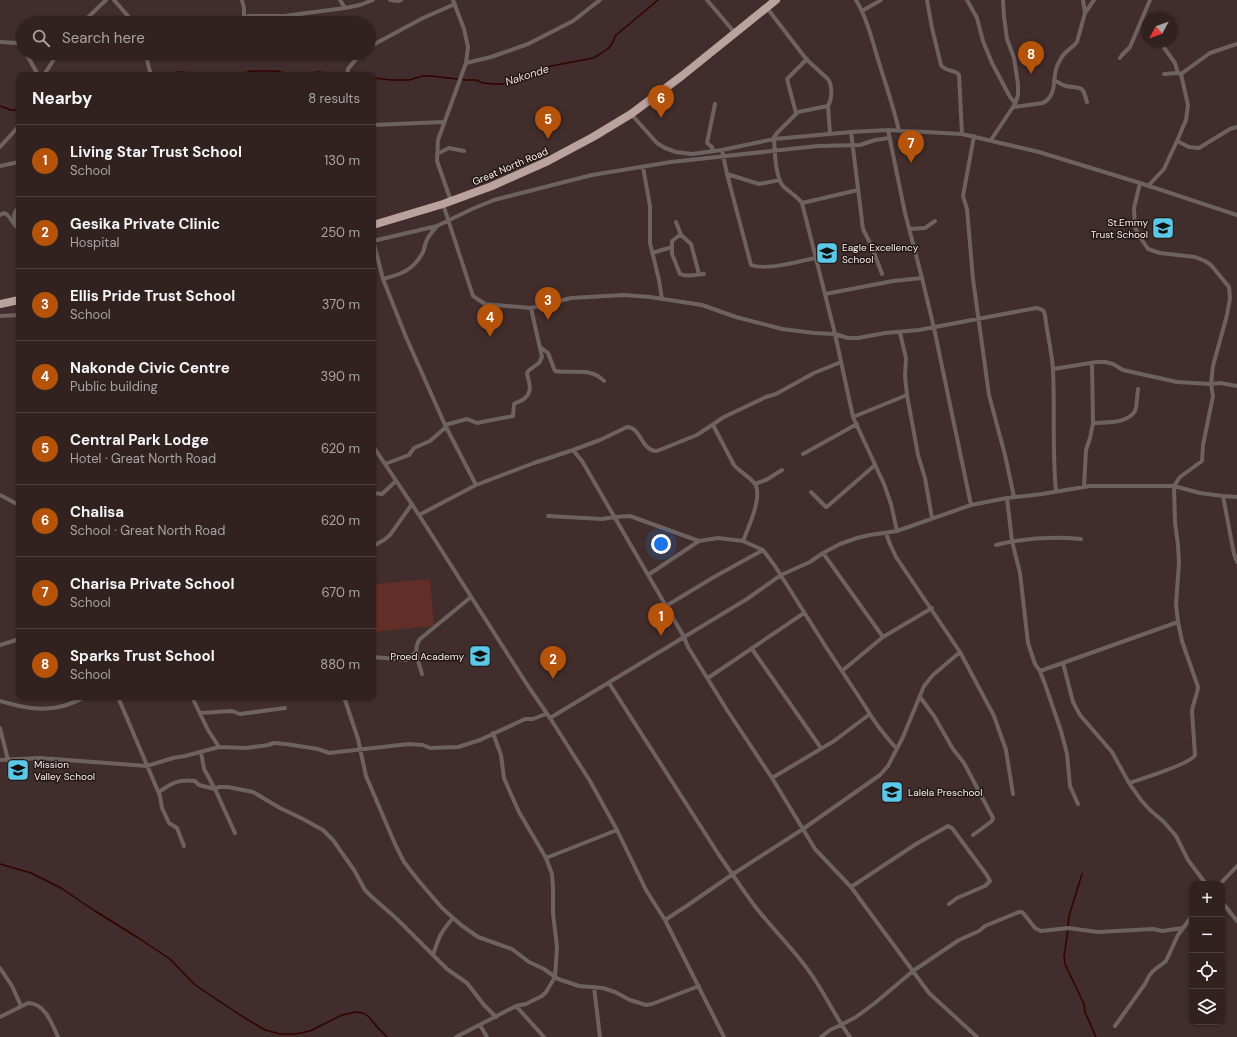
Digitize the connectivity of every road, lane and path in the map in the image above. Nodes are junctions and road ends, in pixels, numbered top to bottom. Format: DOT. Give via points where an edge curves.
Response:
graph roads {
  1 [pos="106,0"];
  2 [pos="114,0"];
  3 [pos="242,0"];
  4 [pos="340,0"];
  5 [pos="373,0"];
  6 [pos="390,0"];
  7 [pos="401,0"];
  8 [pos="600,0"];
  9 [pos="707,0"];
  10 [pos="776,0"];
  11 [pos="856,0"];
  12 [pos="881,0"];
  13 [pos="927,0"];
  14 [pos="967,0"];
  15 [pos="1003,0"];
  16 [pos="1084,0"];
  17 [pos="1094,0"];
  18 [pos="1150,0"];
  19 [pos="454,2"];
  20 [pos="345,8"];
  21 [pos="767,8"];
  22 [pos="862,11"];
  23 [pos="1085,13"];
  24 [pos="89,16"];
  25 [pos="128,16"];
  26 [pos="244,16"];
  27 [pos="735,33"];
  28 [pos="0,42"];
  29 [pos="16,42"];
  30 [pos="376,43"];
  31 [pos="1237,44"];
  32 [pos="1164,48"];
  33 [pos="1120,58"];
  34 [pos="807,59"];
  35 [pos="30,60"];
  36 [pos="54,60"];
  37 [pos="147,60"];
  38 [pos="355,60"];
  39 [pos="466,63"];
  40 [pos="36,72"];
  41 [pos="46,72"];
  42 [pos="150,72"];
  43 [pos="348,72"];
  44 [pos="1179,73"];
  45 [pos="1164,74"];
  46 [pos="1054,80"];
  47 [pos="1087,102"];
  48 [pos="715,104"];
  49 [pos="1014,105"];
  50 [pos="828,106"];
  51 [pos="796,113"];
  52 [pos="631,114"];
  53 [pos="444,122"];
  54 [pos="376,124"];
  55 [pos="1237,127"];
  56 [pos="16,129"];
  57 [pos="888,130"];
  58 [pos="899,131"];
  59 [pos="851,132"];
  60 [pos="830,133"];
  61 [pos="962,134"];
  62 [pos="974,136"];
  63 [pos="888,138"];
  64 [pos="773,140"];
  65 [pos="991,140"];
  66 [pos="1177,142"];
  67 [pos="852,144"];
  68 [pos="0,147"];
  69 [pos="722,150"];
  70 [pos="464,151"];
  71 [pos="713,151"];
  72 [pos="775,151"];
  73 [pos="437,154"];
  74 [pos="724,157"];
  75 [pos="16,163"];
  76 [pos="0,166"];
  77 [pos="643,167"];
  78 [pos="727,174"];
  79 [pos="780,180"];
  80 [pos="1140,183"];
  81 [pos="1148,186"];
  82 [pos="858,190"];
  83 [pos="447,202"];
  84 [pos="802,203"];
  85 [pos="0,215"];
  86 [pos="1237,215"];
  87 [pos="448,221"];
  88 [pos="935,221"];
  89 [pos="676,222"];
  90 [pos="376,224"];
  91 [pos="437,226"];
  92 [pos="16,227"];
  93 [pos="910,229"];
  94 [pos="681,234"];
  95 [pos="376,239"];
  96 [pos="672,247"];
  97 [pos="376,252"];
  98 [pos="652,253"];
  99 [pos="816,258"];
  100 [pos="699,274"];
  101 [pos="704,274"];
  102 [pos="882,274"];
  103 [pos="922,278"];
  104 [pos="383,279"];
  105 [pos="825,294"];
  106 [pos="662,299"];
  107 [pos="16,301"];
  108 [pos="0,304"];
  109 [pos="531,308"];
  110 [pos="16,315"];
  111 [pos="0,316"];
  112 [pos="979,319"];
  113 [pos="934,328"];
  114 [pos="900,333"];
  115 [pos="835,334"];
  116 [pos="540,347"];
  117 [pos="841,362"];
  118 [pos="1092,363"];
  119 [pos="1053,369"];
  120 [pos="604,381"];
  121 [pos="1211,384"];
  122 [pos="1237,386"];
  123 [pos="1138,389"];
  124 [pos="907,395"];
  125 [pos="853,417"];
  126 [pos="1093,423"];
  127 [pos="857,424"];
  128 [pos="714,425"];
  129 [pos="446,426"];
  130 [pos="376,450"];
  131 [pos="573,450"];
  132 [pos="803,454"];
  133 [pos="385,464"];
  134 [pos="875,465"];
  135 [pos="782,470"];
  136 [pos="396,481"];
  137 [pos="755,484"];
  138 [pos="476,485"];
  139 [pos="1174,486"];
  140 [pos="1084,487"];
  141 [pos="1056,491"];
  142 [pos="811,492"];
  143 [pos="376,493"];
  144 [pos="0,495"];
  145 [pos="1223,496"];
  146 [pos="1014,497"];
  147 [pos="1237,497"];
  148 [pos="1007,498"];
  149 [pos="16,503"];
  150 [pos="412,504"];
  151 [pos="971,505"];
  152 [pos="419,515"];
  153 [pos="548,516"];
  154 [pos="615,517"];
  155 [pos="932,518"];
  156 [pos="897,531"];
  157 [pos="886,533"];
  158 [pos="1081,539"];
  159 [pos="700,541"];
  160 [pos="743,541"];
  161 [pos="1012,541"];
  162 [pos="376,544"];
  163 [pos="996,545"];
  164 [pos="763,550"];
  165 [pos="823,553"];
  166 [pos="1237,562"];
  167 [pos="648,575"];
  168 [pos="781,575"];
  169 [pos="471,597"];
  170 [pos="666,606"];
  171 [pos="932,608"];
  172 [pos="804,612"];
  173 [pos="1178,622"];
  174 [pos="684,637"];
  175 [pos="884,637"];
  176 [pos="16,640"];
  177 [pos="0,645"];
  178 [pos="752,649"];
  179 [pos="416,652"];
  180 [pos="960,652"];
  181 [pos="376,657"];
  182 [pos="1063,663"];
  183 [pos="842,671"];
  184 [pos="1040,671"];
  185 [pos="422,674"];
  186 [pos="708,678"];
  187 [pos="609,683"];
  188 [pos="920,697"];
  189 [pos="78,700"];
  190 [pos="119,700"];
  191 [pos="194,700"];
  192 [pos="345,700"];
  193 [pos="0,701"];
  194 [pos="285,708"];
  195 [pos="200,713"];
  196 [pos="546,714"];
  197 [pos="870,714"];
  198 [pos="550,718"];
  199 [pos="0,728"];
  200 [pos="493,733"];
  201 [pos="219,747"];
  202 [pos="822,748"];
  203 [pos="361,749"];
  204 [pos="897,749"];
  205 [pos="201,752"];
  206 [pos="0,760"];
  207 [pos="8,760"];
  208 [pos="147,766"];
  209 [pos="772,778"];
  210 [pos="1129,783"];
  211 [pos="215,789"];
  212 [pos="159,792"];
  213 [pos="1013,794"];
  214 [pos="1078,804"];
  215 [pos="803,829"];
  216 [pos="617,830"];
  217 [pos="235,833"];
  218 [pos="973,835"];
  219 [pos="184,846"];
  220 [pos="546,858"];
  221 [pos="1237,866"];
  222 [pos="733,874"];
  223 [pos="1204,881"];
  224 [pos="1223,881"];
  225 [pos="851,887"];
  226 [pos="949,904"];
  227 [pos="1225,906"];
  228 [pos="1191,917"];
  229 [pos="453,918"];
  230 [pos="665,920"];
  231 [pos="1237,921"];
  232 [pos="1183,928"];
  233 [pos="433,955"];
  234 [pos="0,968"];
  235 [pos="912,970"];
  236 [pos="555,977"];
  237 [pos="699,986"];
  238 [pos="594,987"];
  239 [pos="21,1006"];
  240 [pos="516,1006"];
  241 [pos="0,1017"];
  242 [pos="496,1017"];
  243 [pos="480,1025"];
  244 [pos="841,1025"];
  245 [pos="1115,1026"];
  246 [pos="58,1037"];
  247 [pos="456,1037"];
  248 [pos="487,1037"];
  249 [pos="544,1037"];
  250 [pos="600,1037"];
  251 [pos="724,1037"];
  252 [pos="821,1037"];
  253 [pos="850,1037"];
  254 [pos="977,1037"];
  1 -- 24 [label="street"];
  2 -- 25 [label="street"];
  3 -- 26 [label="street"];
  4 -- 20 [label="street"];
  5 -- 20 [label="street"];
  6 -- 7 [label="street"];
  8 -- 39 [label="street" via="573,21 528,44"];
  9 -- 27 [label="street"];
  10 -- 21 [label="highway, Great North Road"];
  11 -- 22 [label="street"];
  12 -- 22 [label="street"];
  13 -- 61 [label="street" via="941,65 959,75"];
  14 -- 49 [label="street" via="977,18 992,63"];
  15 -- 49 [label="street" via="1007,39 1014,58 1018,84 1018,95"];
  16 -- 23 [label="street"];
  17 -- 23 [label="street"];
  18 -- 33 [label="street" via="1130,47"];
  19 -- 30 [label="street"];
  19 -- 39 [label="street" via="468,48"];
  20 -- 26 [label="street" via="284,16"];
  21 -- 27 [label="highway, Great North Road"];
  21 -- 34 [label="street"];
  22 -- 58 [label="street"];
  23 -- 46 [label="street" via="1076,42 1061,58"];
  27 -- 52 [label="highway, Great North Road"];
  28 -- 29 [label="street"];
  31 -- 44 [label="street" via="1210,53"];
  32 -- 44 [label="street"];
  34 -- 50 [label="street" via="830,83 832,90"];
  34 -- 51 [label="street" via="787,79"];
  35 -- 40 [label="street"];
  36 -- 41 [label="street"];
  37 -- 42 [label="street"];
  38 -- 43 [label="street"];
  39 -- 53 [label="street"];
  44 -- 45 [label="street"];
  44 -- 66 [label="street" via="1188,105 1186,120"];
  46 -- 47 [label="street" via="1067,86 1081,88"];
  46 -- 49 [label="street" via="1053,93 1047,101"];
  48 -- 71 [label="street" via="707,143"];
  49 -- 65 [label="street"];
  50 -- 51 [label="street"];
  50 -- 60 [label="street"];
  51 -- 64 [label="street" via="777,132"];
  52 -- 71 [label="street" via="657,143 665,148 692,154"];
  52 -- 83 [label="highway, Great North Road" via="548,162"];
  53 -- 54 [label="street"];
  53 -- 73 [label="street" via="438,140"];
  55 -- 66 [label="street" via="1199,148"];
  56 -- 68 [label="street"];
  57 -- 58 [label="street"];
  57 -- 59 [label="street"];
  57 -- 63 [label="street"];
  58 -- 61 [label="street"];
  59 -- 60 [label="street"];
  59 -- 67 [label="street"];
  60 -- 64 [label="street"];
  61 -- 62 [label="street"];
  62 -- 65 [label="street"];
  62 -- 112 [label="street" via="963,196 967,209"];
  63 -- 67 [label="street"];
  63 -- 93 [label="street"];
  64 -- 69 [label="street"];
  64 -- 72 [label="street"];
  65 -- 80 [label="street"];
  66 -- 81 [label="street" via="1164,169"];
  67 -- 72 [label="street"];
  67 -- 82 [label="street"];
  69 -- 71 [label="street"];
  69 -- 74 [label="street"];
  70 -- 73 [label="street" via="449,148"];
  72 -- 74 [label="street"];
  72 -- 79 [label="street"];
  73 -- 83 [label="street"];
  74 -- 77 [label="street"];
  74 -- 78 [label="street"];
  75 -- 76 [label="street"];
  77 -- 87 [label="street" via="592,175 494,200"];
  77 -- 98 [label="street" via="650,206"];
  78 -- 79 [label="street" via="759,184"];
  78 -- 99 [label="street" via="751,265 765,268"];
  79 -- 84 [label="street"];
  80 -- 81 [label="street"];
  80 -- 121 [label="street" via="1134,208 1136,227 1148,249 1205,261 1211,264 1229,287 1230,298"];
  81 -- 86 [label="street"];
  82 -- 84 [label="street"];
  82 -- 102 [label="street" via="863,229"];
  83 -- 87 [label="street"];
  83 -- 90 [label="highway, Great North Road"];
  84 -- 99 [label="street"];
  85 -- 92 [label="street" via="4,212 8,214"];
  87 -- 91 [label="street"];
  87 -- 109 [label="street" via="475,298 485,304"];
  88 -- 93 [label="street" via="925,228"];
  89 -- 94 [label="street"];
  91 -- 95 [label="street"];
  91 -- 104 [label="street" via="425,242 422,256 408,270"];
  93 -- 103 [label="street"];
  94 -- 96 [label="street" via="672,241"];
  94 -- 100 [label="street" via="691,244"];
  96 -- 98 [label="street"];
  96 -- 100 [label="street" via="680,274"];
  97 -- 104 [label="street"];
  98 -- 106 [label="street"];
  99 -- 105 [label="street"];
  100 -- 101 [label="street"];
  103 -- 105 [label="street"];
  103 -- 113 [label="street"];
  104 -- 129 [label="street"];
  105 -- 115 [label="street"];
  106 -- 109 [label="street" via="624,295 571,298"];
  106 -- 115 [label="street" via="702,305 782,329"];
  107 -- 108 [label="highway"];
  109 -- 116 [label="street"];
  110 -- 111 [label="street"];
  112 -- 113 [label="street"];
  112 -- 119 [label="street" via="1042,309"];
  112 -- 146 [label="street" via="989,395"];
  113 -- 114 [label="street"];
  113 -- 151 [label="street"];
  114 -- 115 [label="street" via="858,338"];
  114 -- 124 [label="street" via="906,358"];
  115 -- 117 [label="street"];
  116 -- 120 [label="street" via="548,353 555,371 592,373"];
  116 -- 129 [label="street" via="542,357 527,374 531,388 524,399 514,404 513,416 477,423 467,419"];
  117 -- 125 [label="street"];
  117 -- 128 [label="street" via="738,410"];
  118 -- 119 [label="street"];
  118 -- 121 [label="street" via="1105,362 1123,370 1177,382"];
  118 -- 126 [label="street"];
  119 -- 141 [label="street"];
  121 -- 122 [label="street"];
  121 -- 139 [label="street" via="1213,396 1202,461 1180,477"];
  123 -- 126 [label="street" via="1135,411 1131,415 1118,422"];
  124 -- 125 [label="street"];
  124 -- 155 [label="street"];
  125 -- 127 [label="street"];
  126 -- 140 [label="street" via="1086,450"];
  127 -- 132 [label="street"];
  127 -- 134 [label="street"];
  128 -- 131 [label="street" via="697,435 657,451 648,448 630,427"];
  128 -- 137 [label="street" via="734,465"];
  129 -- 133 [label="street" via="431,440 414,448 409,455"];
  129 -- 138 [label="street"];
  130 -- 133 [label="street"];
  131 -- 138 [label="street"];
  131 -- 154 [label="street"];
  133 -- 136 [label="street"];
  134 -- 142 [label="street" via="829,506 826,507"];
  134 -- 156 [label="street" via="891,504"];
  135 -- 137 [label="street"];
  136 -- 143 [label="street" via="382,494"];
  136 -- 150 [label="street"];
  137 -- 160 [label="street" via="757,501"];
  138 -- 152 [label="street"];
  139 -- 140 [label="street"];
  139 -- 145 [label="street"];
  139 -- 173 [label="street" via="1179,563 1176,604"];
  140 -- 141 [label="street"];
  141 -- 146 [label="street"];
  144 -- 149 [label="street"];
  145 -- 147 [label="street"];
  145 -- 166 [label="street"];
  146 -- 148 [label="street"];
  148 -- 151 [label="street"];
  148 -- 161 [label="street"];
  150 -- 152 [label="street"];
  150 -- 162 [label="street" via="390,535"];
  151 -- 155 [label="street"];
  152 -- 169 [label="street"];
  153 -- 154 [label="street" via="602,519"];
  154 -- 159 [label="street" via="630,516"];
  154 -- 167 [label="street"];
  155 -- 156 [label="street"];
  156 -- 157 [label="street"];
  157 -- 165 [label="street" via="857,538"];
  157 -- 171 [label="street" via="896,557"];
  158 -- 161 [label="street" via="1048,537"];
  159 -- 160 [label="street" via="718,538"];
  159 -- 167 [label="street"];
  160 -- 164 [label="street"];
  161 -- 163 [label="street"];
  161 -- 184 [label="street" via="1020,573 1028,643"];
  164 -- 168 [label="street"];
  164 -- 170 [label="street"];
  165 -- 168 [label="street"];
  165 -- 175 [label="street"];
  167 -- 170 [label="street"];
  168 -- 172 [label="street"];
  168 -- 174 [label="street"];
  169 -- 179 [label="street" via="420,639 416,644"];
  169 -- 196 [label="street"];
  170 -- 174 [label="street"];
  171 -- 175 [label="street"];
  171 -- 180 [label="street"];
  172 -- 178 [label="street"];
  172 -- 183 [label="street"];
  173 -- 182 [label="street"];
  173 -- 210 [label="street" via="1198,687 1192,711 1195,755 1179,765"];
  174 -- 186 [label="street"];
  174 -- 187 [label="street"];
  175 -- 183 [label="street"];
  176 -- 177 [label="street"];
  178 -- 186 [label="street"];
  178 -- 202 [label="street"];
  179 -- 181 [label="street" via="407,660"];
  179 -- 185 [label="street"];
  180 -- 188 [label="street" via="933,675 924,686"];
  180 -- 213 [label="street" via="994,716 1006,750"];
  182 -- 184 [label="street"];
  182 -- 210 [label="street" via="1076,709 1112,752"];
  183 -- 197 [label="street"];
  184 -- 214 [label="street" via="1061,731 1067,754 1070,786"];
  186 -- 209 [label="street"];
  187 -- 198 [label="street"];
  187 -- 222 [label="street"];
  188 -- 204 [label="street"];
  188 -- 218 [label="street" via="964,763 993,818"];
  189 -- 193 [label="street" via="44,709 21,707"];
  190 -- 208 [label="street"];
  191 -- 195 [label="street"];
  192 -- 203 [label="street"];
  194 -- 195 [label="street" via="240,714 232,711"];
  195 -- 201 [label="street"];
  196 -- 198 [label="street"];
  196 -- 200 [label="street" via="525,719"];
  197 -- 202 [label="street"];
  197 -- 204 [label="street" via="884,736"];
  198 -- 216 [label="street"];
  199 -- 207 [label="street"];
  200 -- 203 [label="street" via="458,746 430,748 409,744"];
  200 -- 220 [label="street" via="501,755 504,778 519,812"];
  201 -- 203 [label="street" via="246,748 274,743 329,753"];
  201 -- 205 [label="street"];
  202 -- 209 [label="street"];
  203 -- 229 [label="street" via="366,776 404,862"];
  204 -- 215 [label="street" via="880,775"];
  205 -- 208 [label="street"];
  205 -- 211 [label="street" via="204,769"];
  206 -- 207 [label="street"];
  207 -- 208 [label="street" via="40,758"];
  208 -- 212 [label="street"];
  209 -- 215 [label="street"];
  210 -- 223 [label="street" via="1141,800 1176,836 1188,860"];
  211 -- 212 [label="street" via="198,786 195,781 183,780"];
  211 -- 217 [label="street"];
  211 -- 233 [label="street" via="228,787 253,792 323,830 333,840 368,893"];
  212 -- 219 [label="street" via="162,808 169,822 176,827"];
  215 -- 222 [label="street"];
  215 -- 225 [label="street" via="815,849"];
  216 -- 220 [label="street"];
  216 -- 230 [label="street" via="646,890"];
  220 -- 236 [label="street" via="552,874 557,947"];
  221 -- 224 [label="street"];
  222 -- 230 [label="street"];
  222 -- 244 [label="street" via="754,905 804,964"];
  225 -- 226 [label="street" via="948,826 990,881"];
  225 -- 235 [label="street"];
  227 -- 231 [label="street"];
  228 -- 232 [label="street"];
  229 -- 233 [label="street" via="443,929"];
  229 -- 236 [label="street" via="478,937 512,948 529,962"];
  230 -- 237 [label="street"];
  232 -- 235 [label="street" via="1162,931 1153,929 1098,932 1068,928 1041,931 1019,912 984,926"];
  232 -- 245 [label="street" via="1166,961 1149,976"];
  233 -- 242 [label="street" via="467,983"];
  234 -- 239 [label="street"];
  235 -- 244 [label="street" via="875,1003"];
  235 -- 254 [label="street" via="929,993"];
  236 -- 238 [label="street" via="579,986"];
  236 -- 240 [label="street" via="542,996"];
  237 -- 238 [label="street" via="646,1005"];
  237 -- 251 [label="street"];
  238 -- 250 [label="street"];
  239 -- 241 [label="street"];
  239 -- 246 [label="street" via="32,1004 46,1012"];
  240 -- 242 [label="street"];
  240 -- 249 [label="street"];
  242 -- 243 [label="street"];
  243 -- 247 [label="street"];
  243 -- 248 [label="street"];
  244 -- 252 [label="street"];
  244 -- 253 [label="street"];
}
